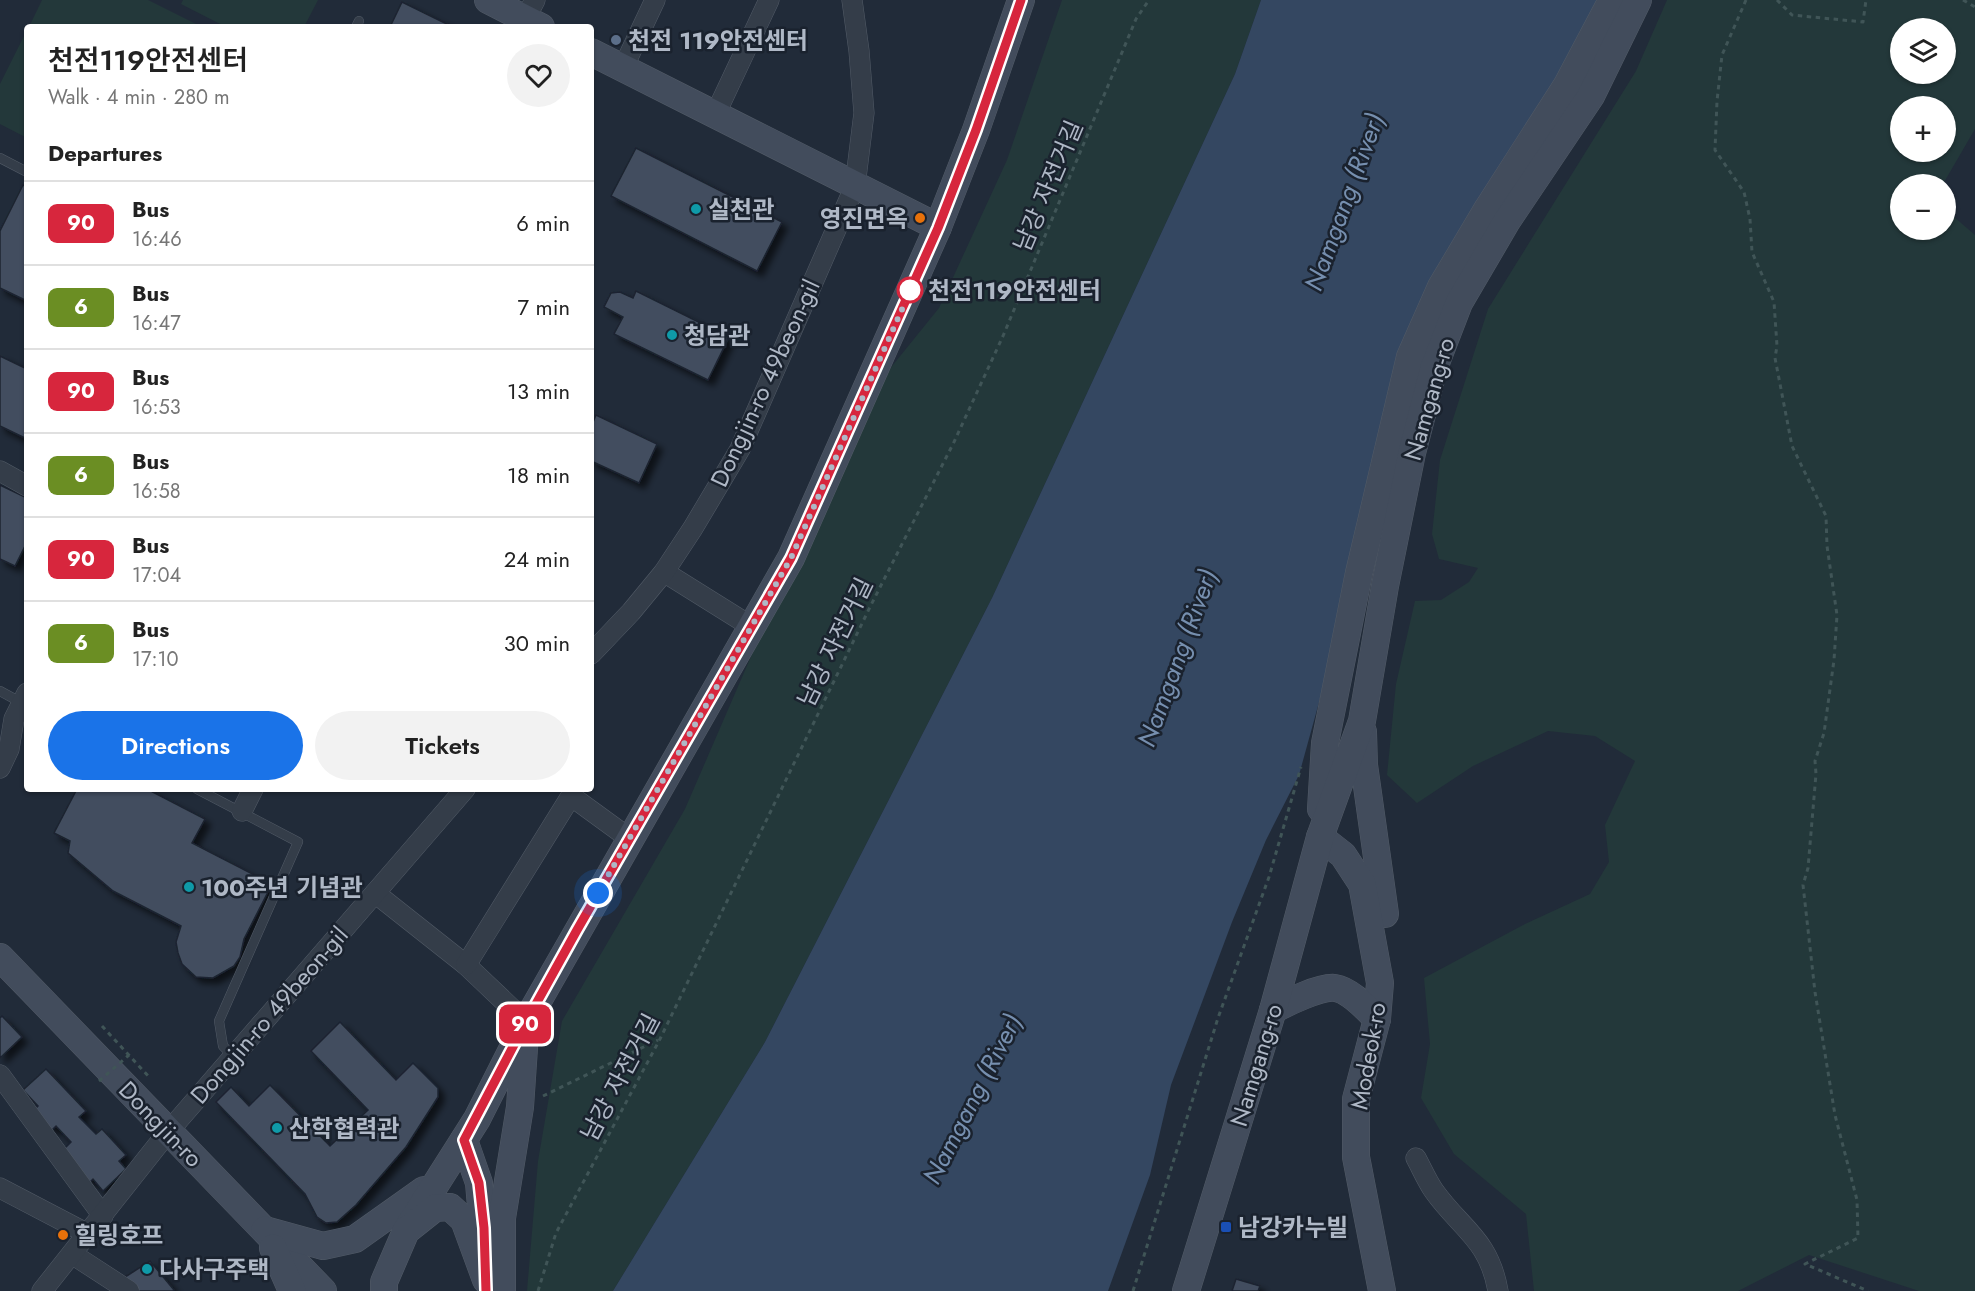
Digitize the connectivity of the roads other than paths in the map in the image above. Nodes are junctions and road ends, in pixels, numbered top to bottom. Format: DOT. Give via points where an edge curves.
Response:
graph roads {
  1 [pos="488,0"];
  2 [pos="655,0"];
  3 [pos="852,0"];
  4 [pos="1021,0"];
  5 [pos="1612,0"];
  6 [pos="1638,0"];
  7 [pos="768,2"];
  8 [pos="534,15"];
  9 [pos="594,54"];
  10 [pos="622,68"];
  11 [pos="715,115"];
  12 [pos="0,158"];
  13 [pos="24,170"];
  14 [pos="855,186"];
  15 [pos="938,228"];
  16 [pos="0,471"];
  17 [pos="24,484"];
  18 [pos="664,572"];
  19 [pos="752,627"];
  20 [pos="594,651"];
  21 [pos="0,691"];
  22 [pos="18,710"];
  23 [pos="1362,721"];
  24 [pos="0,768"];
  25 [pos="203,792"];
  26 [pos="252,792"];
  27 [pos="462,792"];
  28 [pos="242,811"];
  29 [pos="1320,837"];
  30 [pos="630,839"];
  31 [pos="375,893"];
  32 [pos="1,956"];
  33 [pos="466,966"];
  34 [pos="1273,1010"];
  35 [pos="1377,1019"];
  36 [pos="526,1022"];
  37 [pos="230,1053"];
  38 [pos="0,1075"];
  39 [pos="471,1129"];
  40 [pos="168,1132"];
  41 [pos="1416,1158"];
  42 [pos="437,1181"];
  43 [pos="0,1188"];
  44 [pos="102,1216"];
  45 [pos="502,1218"];
  46 [pos="265,1230"];
  47 [pos="406,1231"];
  48 [pos="88,1234"];
  49 [pos="72,1254"];
  50 [pos="491,1287"];
  51 [pos="1187,1288"];
  52 [pos="42,1291"];
  53 [pos="129,1291"];
  54 [pos="292,1291"];
  55 [pos="323,1291"];
  56 [pos="384,1291"];
  57 [pos="1382,1291"];
  58 [pos="1498,1291"];
  1 -- 8 [label="street"];
  2 -- 10 [label="street"];
  3 -- 14 [label="street, Dongjin-ro 49beon-gil" via="864,113"];
  4 -- 15 [label="street"];
  5 -- 29 [label="street, Namgang-ro" via="1567,85 1442,287 1410,357 1359,573 1325,743"];
  6 -- 23 [label="street, Namgang-ro" via="1591,96 1507,221 1460,303 1434,368 1412,453"];
  7 -- 11 [label="street"];
  9 -- 10 [label="street"];
  10 -- 11 [label="street"];
  11 -- 14 [label="street"];
  12 -- 13 [label="lane"];
  14 -- 15 [label="street"];
  14 -- 18 [label="street, Dongjin-ro 49beon-gil" via="740,449"];
  15 -- 19 [label="street" via="791,558"];
  16 -- 17 [label="street"];
  18 -- 19 [label="street"];
  18 -- 20 [label="street, Dongjin-ro 49beon-gil"];
  19 -- 30 [label="street"];
  21 -- 22 [label="lane"];
  22 -- 24 [label="street"];
  23 -- 29 [label="street, Namgang-ro"];
  23 -- 35 [label="street" via="1364,765 1394,979"];
  25 -- 28 [label="lane"];
  26 -- 28 [label="street"];
  27 -- 31 [label="street, Dongjin-ro 49beon-gil"];
  28 -- 37 [label="lane" via="298,842 219,1021 223,1046"];
  29 -- 34 [label="street, Namgang-ro"];
  29 -- 35 [label="street, Modeok-ro" via="1344,855 1362,884 1380,983"];
  30 -- 33 [label="street" via="571,796"];
  30 -- 36 [label="street"];
  31 -- 33 [label="street"];
  31 -- 40 [label="street, Dongjin-ro 49beon-gil"];
  32 -- 40 [label="street, Dongjin-ro"];
  33 -- 36 [label="street"];
  34 -- 35 [label="street" via="1303,996 1335,988 1359,1000"];
  34 -- 51 [label="street, Namgang-ro"];
  35 -- 57 [label="street, Modeok-ro" via="1356,1098 1356,1157"];
  36 -- 39 [label="street"];
  36 -- 45 [label="street" via="520,1107"];
  38 -- 44 [label="street"];
  39 -- 42 [label="street"];
  39 -- 45 [label="street"];
  39 -- 50 [label="street"];
  40 -- 44 [label="street, Dongjin-ro 49beon-gil"];
  40 -- 46 [label="street, Dongjin-ro"];
  41 -- 58 [label="street" via="1434,1191 1477,1238 1494,1270"];
  42 -- 46 [label="street" via="356,1239 323,1246"];
  42 -- 47 [label="street"];
  43 -- 48 [label="street"];
  44 -- 48 [label="street, Dongjin-ro 49beon-gil"];
  45 -- 50 [label="street"];
  46 -- 54 [label="street"];
  46 -- 55 [label="street, Dongjin-ro"];
  47 -- 50 [label="street" via="435,1208 450,1207 464,1220"];
  47 -- 56 [label="street" via="384,1282"];
  48 -- 49 [label="street, Dongjin-ro 49beon-gil"];
  49 -- 52 [label="street, Dongjin-ro 49beon-gil"];
  49 -- 53 [label="street"];
}
